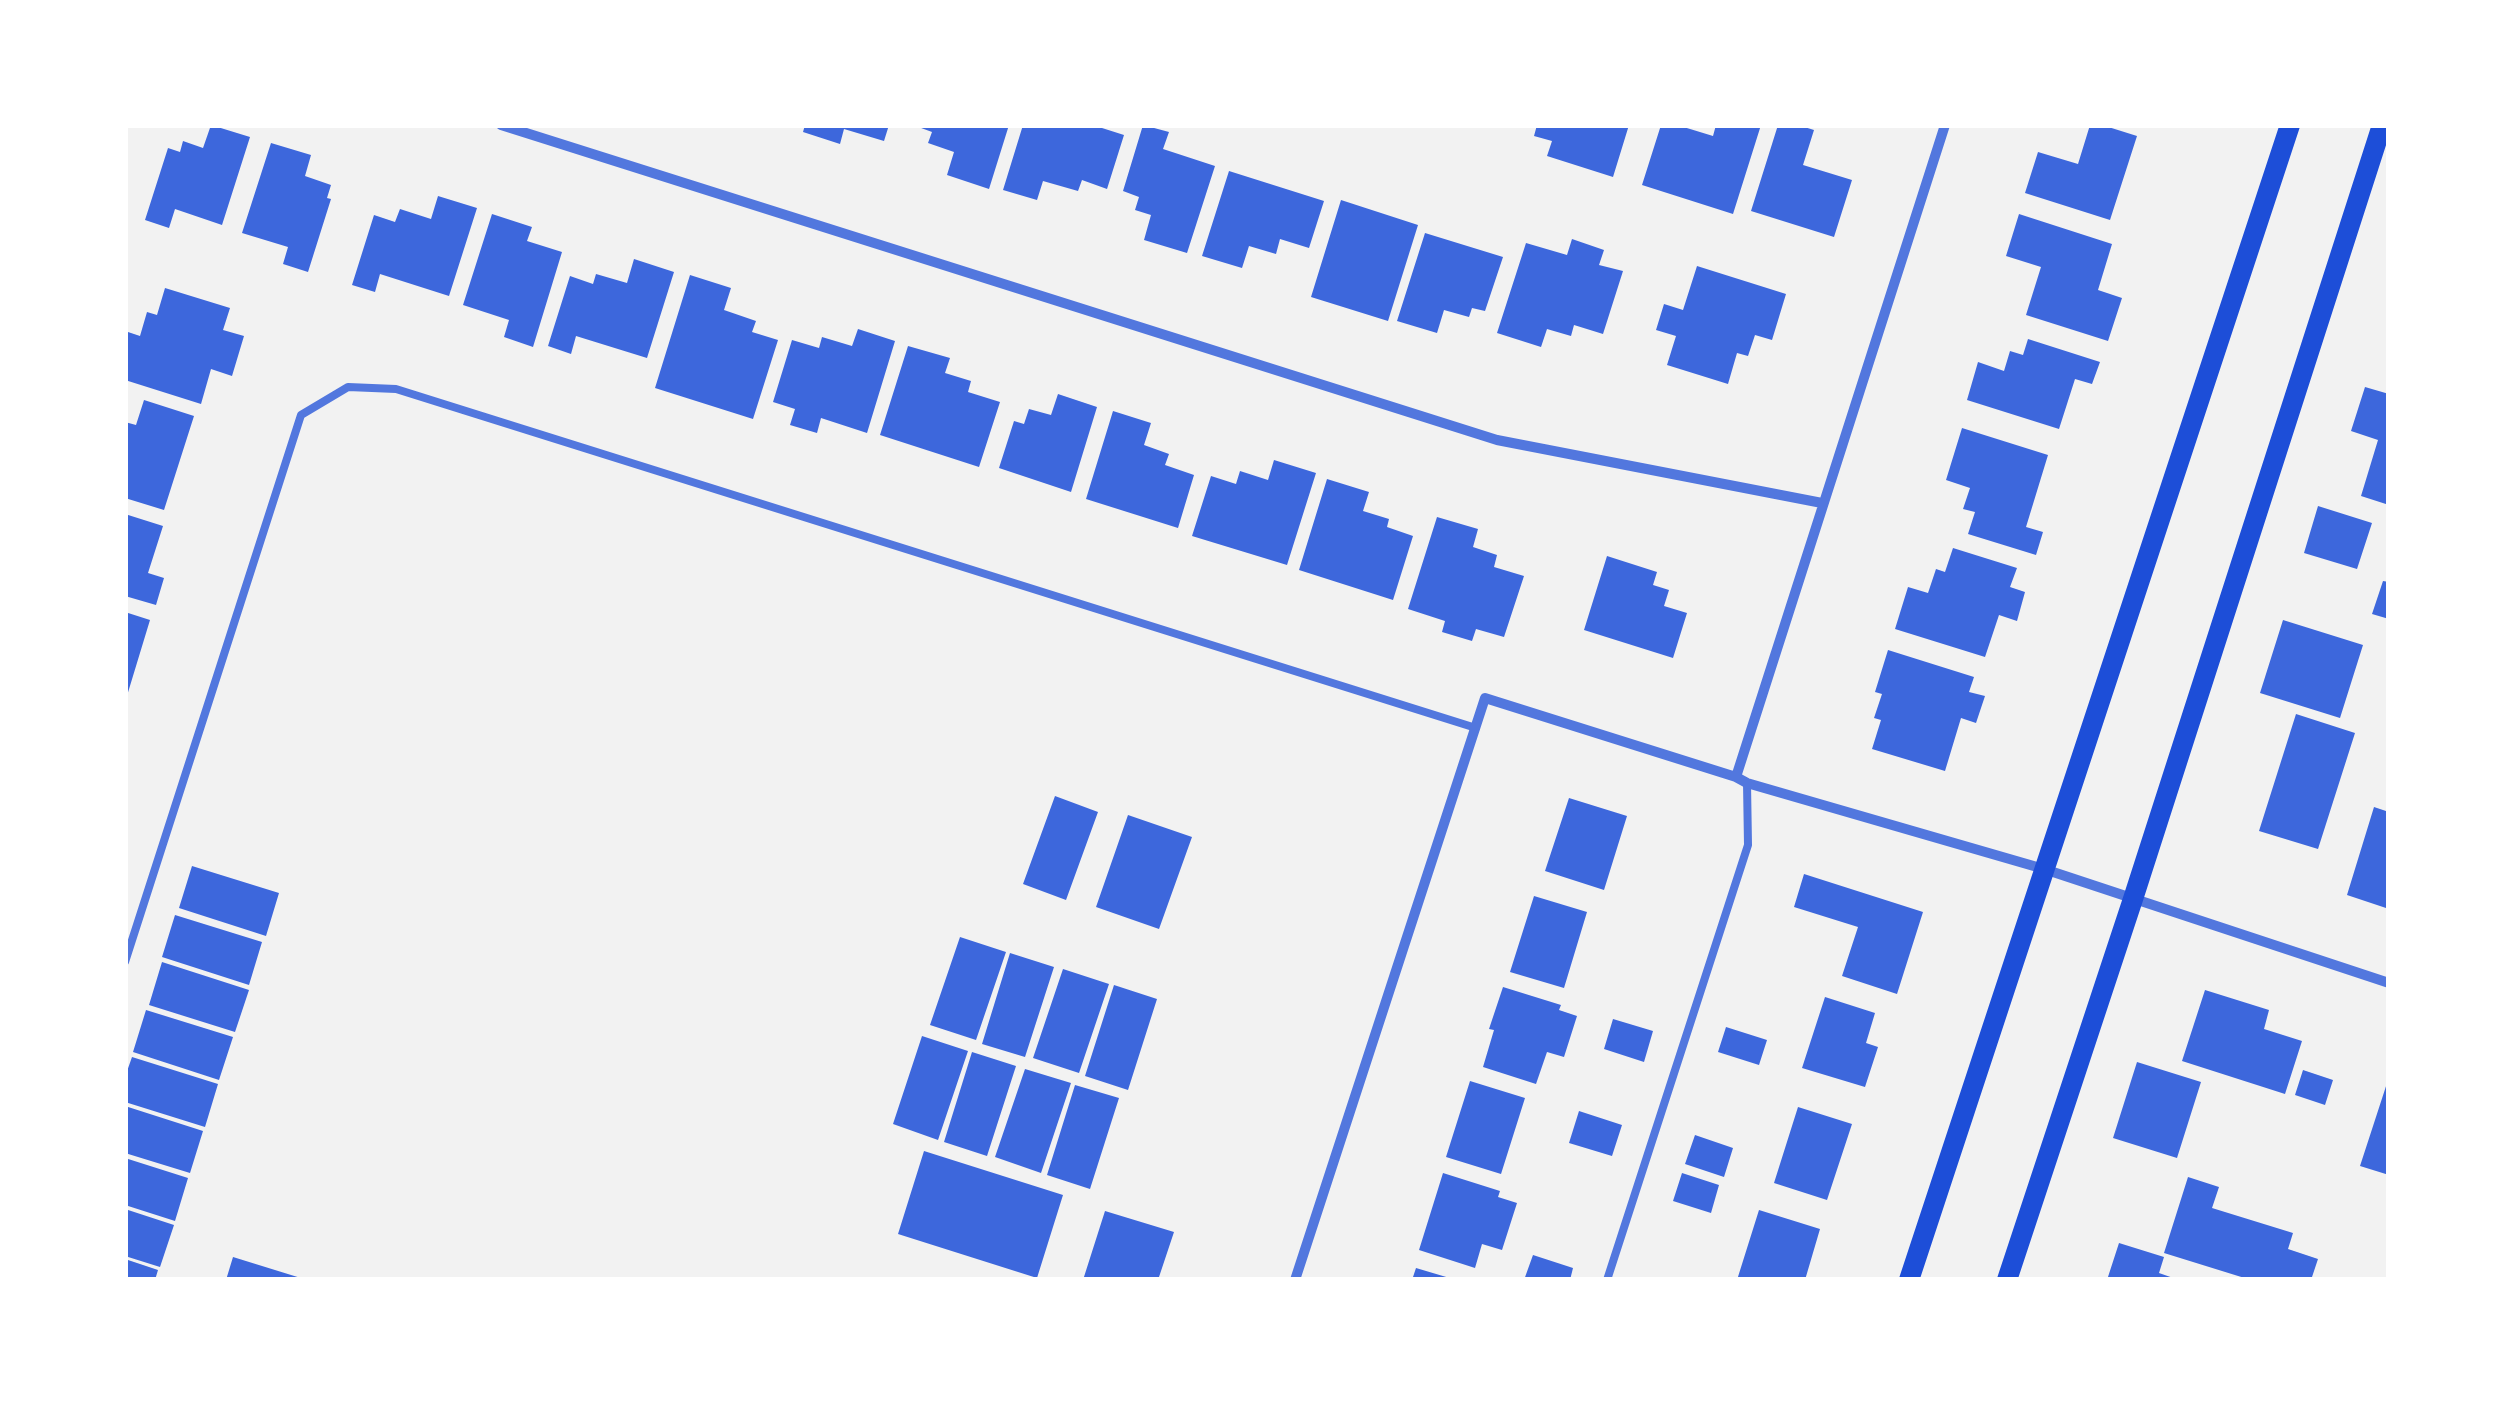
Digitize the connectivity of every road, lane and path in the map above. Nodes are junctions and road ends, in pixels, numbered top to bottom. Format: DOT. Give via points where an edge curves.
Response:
graph roads {
  1 [pos="501,125"];
  2 [pos="1945,125"];
  3 [pos="2290,125"];
  4 [pos="2382,125"];
  5 [pos="1822,503"];
  6 [pos="1476,728"];
  7 [pos="1741,780"];
  8 [pos="2044,870"];
  9 [pos="2133,899"];
  10 [pos="125,962"];
  11 [pos="2389,984"];
  12 [pos="1296,1280"];
  13 [pos="1607,1280"];
  14 [pos="1909,1280"];
  15 [pos="2007,1280"];
  1 -- 5 [label="street" via="1497,440"];
  2 -- 5 [label="street"];
  3 -- 8 [label="main road"];
  4 -- 9 [label="main road"];
  5 -- 7 [label="street"];
  6 -- 7 [label="street" via="1485,698"];
  6 -- 10 [label="lane" via="396,389 348,387 301,415"];
  6 -- 12 [label="street"];
  7 -- 8 [label="street"];
  7 -- 13 [label="lane" via="1748,844"];
  8 -- 9 [label="street"];
  8 -- 14 [label="main road"];
  9 -- 11 [label="street"];
  9 -- 15 [label="main road"];
}
